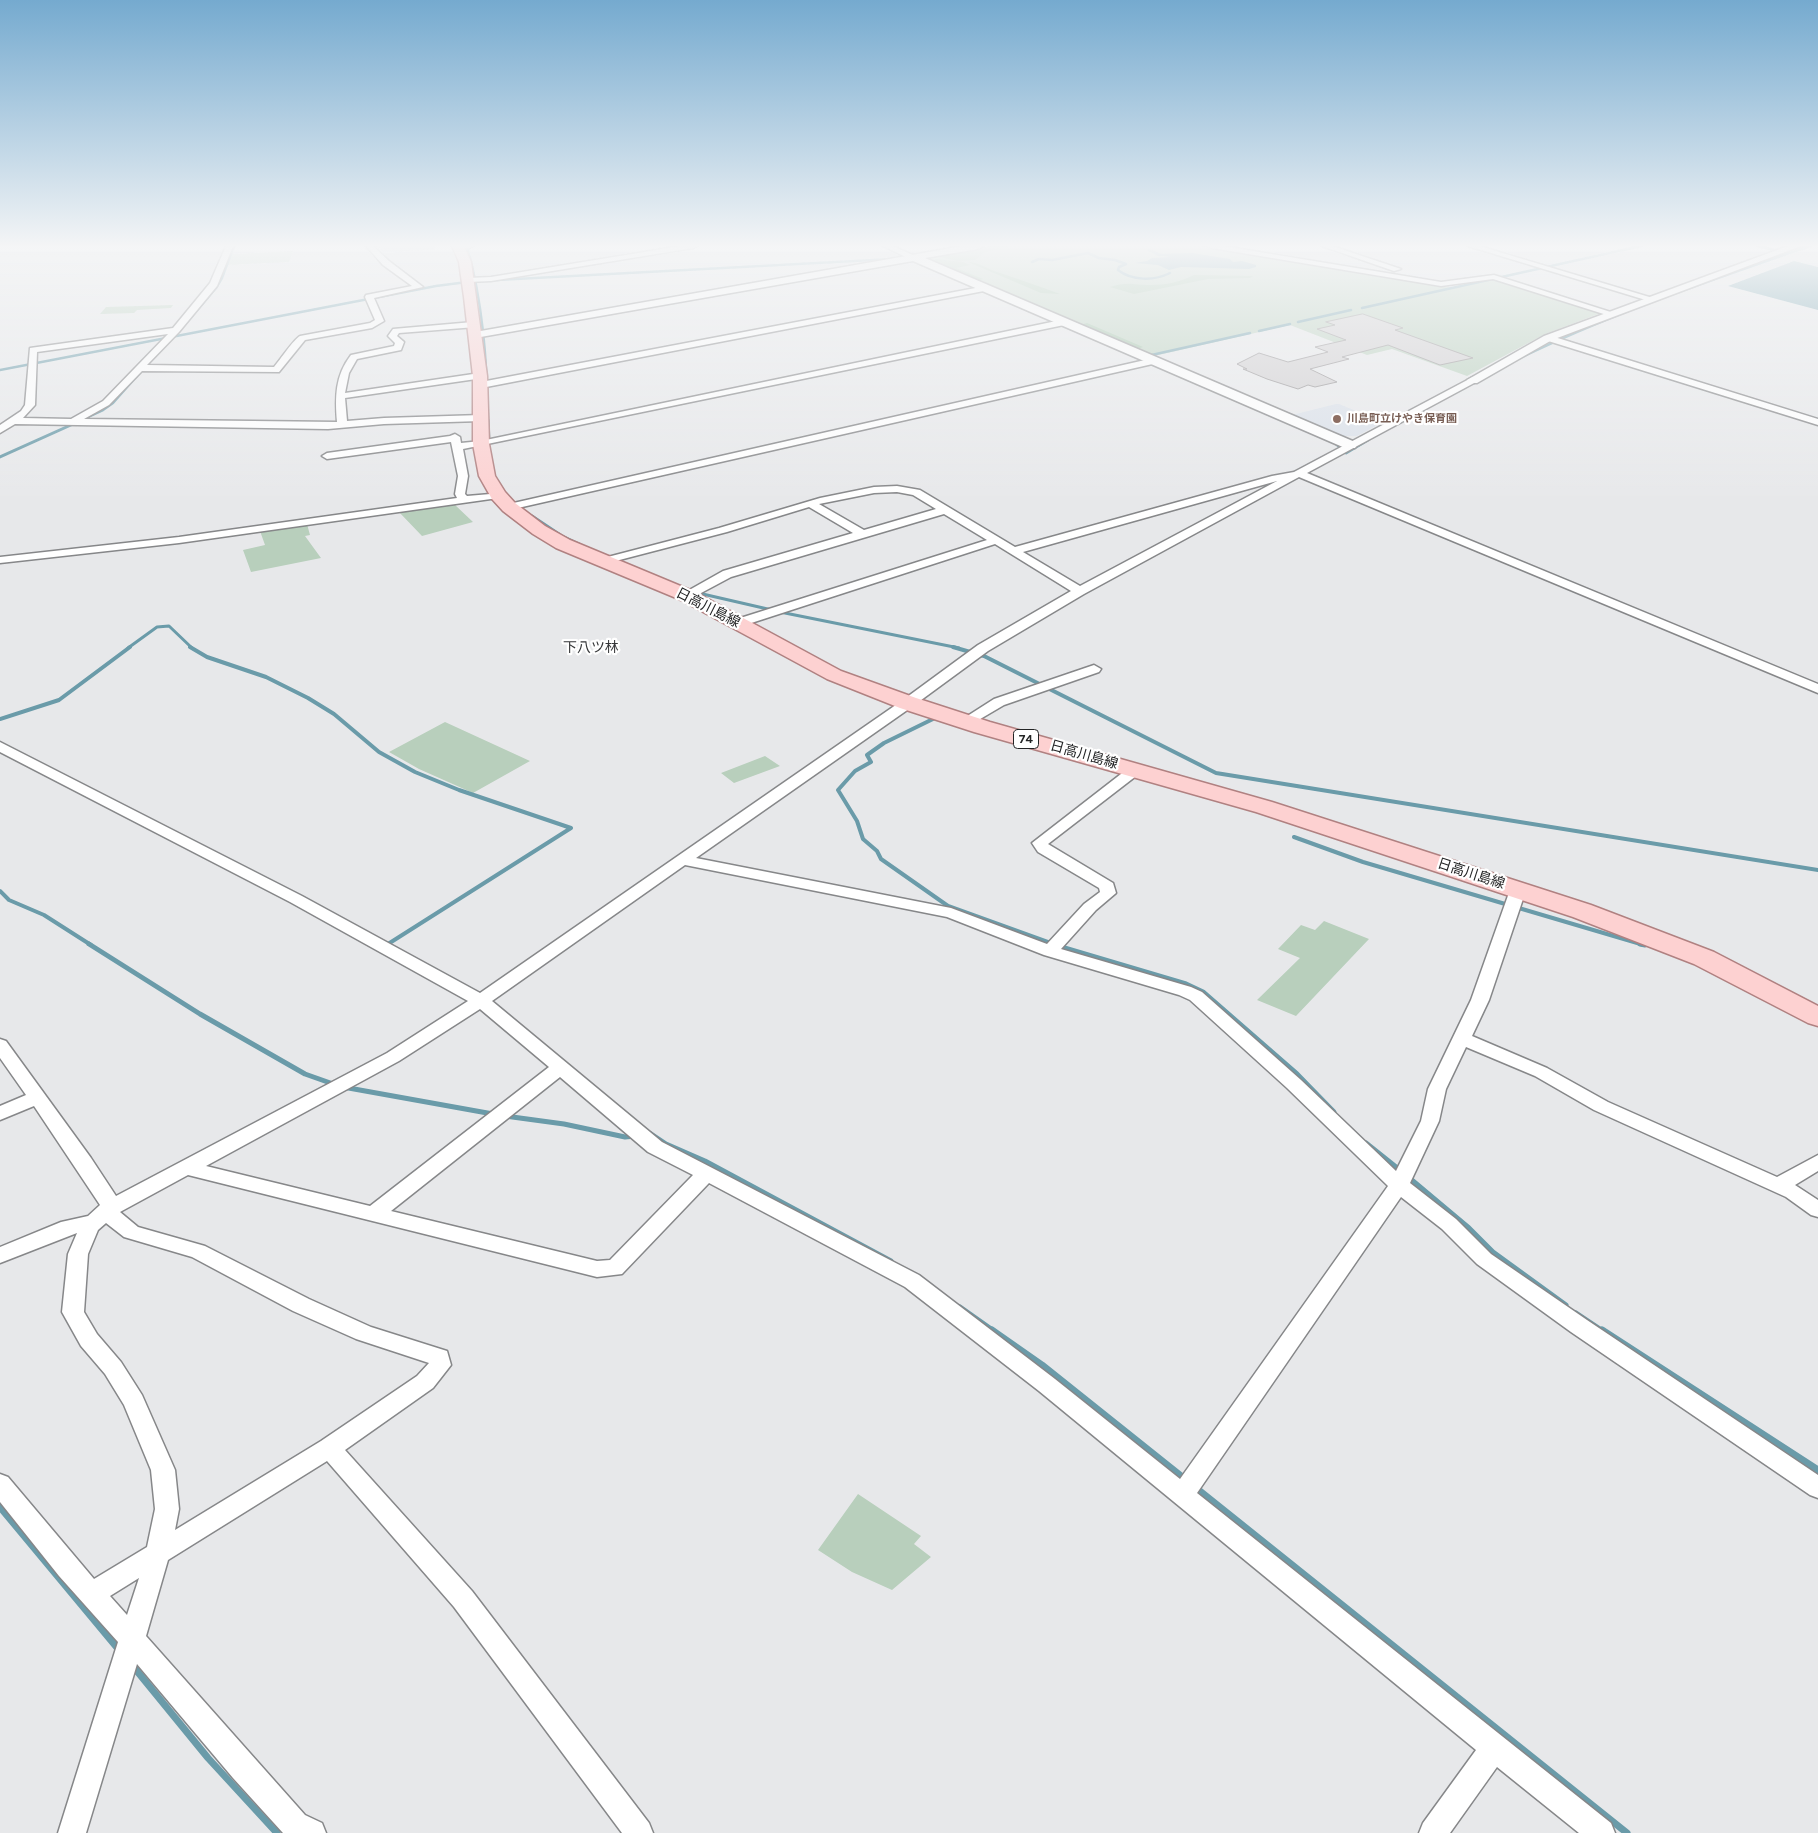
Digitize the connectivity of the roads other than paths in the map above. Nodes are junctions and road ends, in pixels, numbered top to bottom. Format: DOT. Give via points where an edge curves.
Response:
graph roads {
  1 [pos="165,332"];
  2 [pos="175,332"];
  3 [pos="337,332"];
  4 [pos="396,332"];
  5 [pos="474,332"];
  6 [pos="749,332"];
  7 [pos="1020,332"];
  8 [pos="1088,332"];
  9 [pos="1565,332"];
  10 [pos="1548,338"];
  11 [pos="1154,360"];
  12 [pos="139,368"];
  13 [pos="1473,380"];
  14 [pos="480,381"];
  15 [pos="341,396"];
  16 [pos="473,419"];
  17 [pos="12,422"];
  18 [pos="71,422"];
  19 [pos="1818,422"];
  20 [pos="342,425"];
  21 [pos="0,430"];
  22 [pos="456,443"];
  23 [pos="481,444"];
  24 [pos="1350,445"];
  25 [pos="327,456"];
  26 [pos="1300,474"];
  27 [pos="475,475"];
  28 [pos="464,500"];
  29 [pos="503,501"];
  30 [pos="811,504"];
  31 [pos="944,510"];
  32 [pos="863,534"];
  33 [pos="996,540"];
  34 [pos="1013,551"];
  35 [pos="0,560"];
  36 [pos="604,561"];
  37 [pos="1080,591"];
  38 [pos="688,596"];
  39 [pos="738,623"];
  40 [pos="1094,669"];
  41 [pos="1818,689"];
  42 [pos="908,704"];
  43 [pos="964,722"];
  44 [pos="0,746"];
  45 [pos="1135,770"];
  46 [pos="682,860"];
  47 [pos="1518,890"];
  48 [pos="1050,951"];
  49 [pos="481,1001"];
  50 [pos="1818,1017"];
  51 [pos="1461,1038"];
  52 [pos="0,1045"];
  53 [pos="561,1067"];
  54 [pos="37,1097"];
  55 [pos="0,1114"];
  56 [pos="1818,1162"];
  57 [pos="188,1168"];
  58 [pos="706,1174"];
  59 [pos="1399,1185"];
  60 [pos="1777,1185"];
  61 [pos="1818,1210"];
  62 [pos="104,1213"];
  63 [pos="373,1214"];
  64 [pos="0,1255"];
  65 [pos="329,1448"];
  66 [pos="0,1484"];
  67 [pos="1818,1488"];
  68 [pos="1182,1495"];
  69 [pos="157,1554"];
  70 [pos="91,1594"];
  71 [pos="132,1638"];
  72 [pos="1494,1748"];
  73 [pos="72,1833"];
  74 [pos="312,1833"];
  75 [pos="640,1833"];
  76 [pos="1433,1833"];
  77 [pos="1601,1833"];
  1 -- 17 [label="street" via="33,350 30,406"];
  2 -- 12 [label="street"];
  3 -- 12 [label="street" via="299,340 276,370"];
  4 -- 15 [label="street" via="392,336 400,342 398,348 362,354 352,359 342,379"];
  5 -- 14 [label="main road, 日高川島線 / 74"];
  6 -- 14 [label="street"];
  7 -- 23 [label="street"];
  8 -- 11 [label="street"];
  9 -- 10 [label="street"];
  10 -- 13 [label="street"];
  10 -- 19 [label="street"];
  11 -- 24 [label="street"];
  11 -- 29 [label="street"];
  12 -- 18 [label="street" via="106,403"];
  13 -- 24 [label="street"];
  14 -- 15 [label="street" via="440,381"];
  14 -- 16 [label="main road, 日高川島線 / 74"];
  15 -- 20 [label="street"];
  16 -- 20 [label="street"];
  16 -- 22 [label="street" via="456,432"];
  16 -- 23 [label="main road, 日高川島線 / 74"];
  17 -- 18 [label="street"];
  17 -- 21 [label="street"];
  18 -- 20 [label="street"];
  22 -- 23 [label="street"];
  22 -- 25 [label="street"];
  22 -- 27 [label="street"];
  23 -- 27 [label="main road, 日高川島線 / 74"];
  24 -- 26 [label="street"];
  26 -- 34 [label="street"];
  26 -- 37 [label="street"];
  26 -- 41 [label="street"];
  27 -- 28 [label="street" via="460,494"];
  27 -- 29 [label="main road, 日高川島線 / 74"];
  28 -- 29 [label="street"];
  28 -- 35 [label="street" via="179,540"];
  29 -- 36 [label="main road, 日高川島線 / 74" via="536,528 563,544"];
  30 -- 31 [label="street" via="894,489 916,492"];
  30 -- 32 [label="street"];
  30 -- 36 [label="street"];
  31 -- 32 [label="street"];
  31 -- 33 [label="street"];
  32 -- 38 [label="street" via="727,574"];
  33 -- 34 [label="street"];
  33 -- 39 [label="street"];
  34 -- 37 [label="street"];
  36 -- 38 [label="main road, 日高川島線 / 74"];
  37 -- 42 [label="street" via="983,648"];
  38 -- 39 [label="main road, 日高川島線 / 74"];
  39 -- 42 [label="main road, 日高川島線 / 74" via="834,675"];
  40 -- 43 [label="street" via="999,702"];
  42 -- 43 [label="main road, 日高川島線 / 74"];
  42 -- 46 [label="street"];
  43 -- 45 [label="main road, 日高川島線 / 74"];
  44 -- 49 [label="street" via="296,899"];
  45 -- 47 [label="main road, 日高川島線 / 74" via="1264,807"];
  45 -- 48 [label="street" via="1040,843 1043,849 1107,886 1108,893 1090,907"];
  46 -- 48 [label="street" via="951,913"];
  46 -- 49 [label="street"];
  47 -- 50 [label="main road, 日高川島線 / 74" via="1704,958"];
  47 -- 51 [label="street" via="1480,1000"];
  48 -- 59 [label="street" via="1196,996"];
  49 -- 53 [label="street"];
  49 -- 57 [label="street" via="393,1057"];
  51 -- 59 [label="street" via="1436,1089 1430,1122"];
  51 -- 60 [label="street" via="1541,1072 1601,1106"];
  52 -- 54 [label="street"];
  53 -- 58 [label="street" via="655,1148"];
  53 -- 63 [label="street"];
  54 -- 55 [label="street"];
  54 -- 62 [label="street"];
  56 -- 60 [label="street"];
  57 -- 62 [label="street"];
  57 -- 63 [label="street"];
  58 -- 63 [label="street" via="615,1268 597,1269"];
  58 -- 68 [label="street" via="912,1281"];
  59 -- 67 [label="street" via="1449,1224 1484,1259"];
  59 -- 68 [label="street"];
  60 -- 61 [label="street"];
  62 -- 64 [label="street"];
  62 -- 65 [label="street" via="131,1232 198,1251 301,1305 364,1333 439,1357 440,1366 425,1382"];
  62 -- 69 [label="street" via="90,1226 78,1254 72,1312 134,1402 163,1470 167,1509"];
  65 -- 69 [label="street"];
  65 -- 75 [label="street" via="463,1598"];
  66 -- 70 [label="street"];
  68 -- 72 [label="street"];
  69 -- 70 [label="street"];
  69 -- 71 [label="street"];
  70 -- 71 [label="street"];
  71 -- 73 [label="street"];
  71 -- 74 [label="street" via="243,1768 296,1824"];
  72 -- 76 [label="street"];
  72 -- 77 [label="street"];
}
